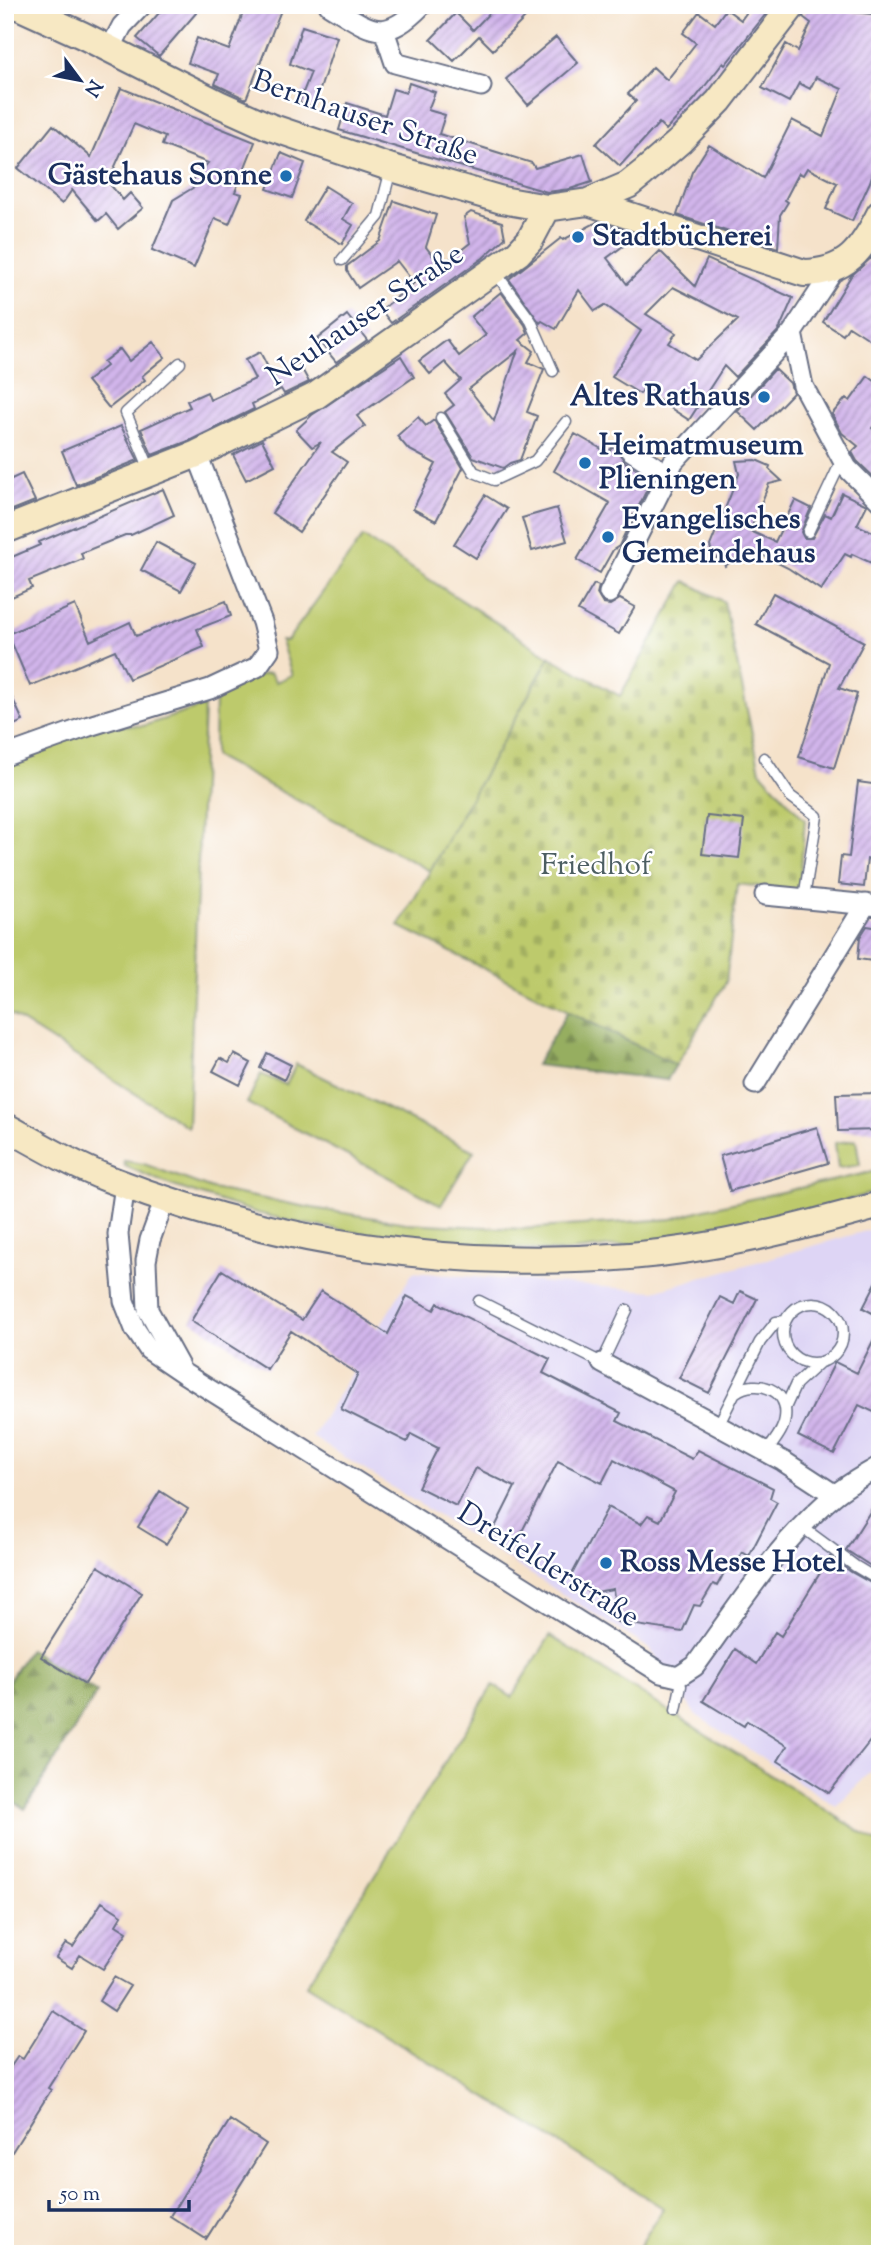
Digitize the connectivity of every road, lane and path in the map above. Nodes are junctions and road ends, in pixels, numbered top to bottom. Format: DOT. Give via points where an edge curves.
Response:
graph roads {
  1 [pos="16,5"];
  2 [pos="142,5"];
  3 [pos="329,5"];
  4 [pos="422,5"];
  5 [pos="793,5"];
  6 [pos="384,30"];
  7 [pos="110,49"];
  8 [pos="481,86"];
  9 [pos="391,168"];
  10 [pos="628,185"];
  11 [pos="587,202"];
  12 [pos="547,208"];
  13 [pos="880,214"];
  14 [pos="631,216"];
  15 [pos="342,260"];
  16 [pos="835,268"];
  17 [pos="494,271"];
  18 [pos="804,273"];
  19 [pos="810,305"];
  20 [pos="792,333"];
  21 [pos="180,363"];
  22 [pos="553,371"];
  23 [pos="441,418"];
  24 [pos="566,422"];
  25 [pos="630,450"];
  26 [pos="197,454"];
  27 [pos="842,459"];
  28 [pos="152,473"];
  29 [pos="668,475"];
  30 [pos="880,501"];
  31 [pos="5,530"];
  32 [pos="808,531"];
  33 [pos="609,593"];
  34 [pos="5,756"];
  35 [pos="764,758"];
  36 [pos="765,895"];
  37 [pos="804,898"];
  38 [pos="873,905"];
  39 [pos="755,1084"];
  40 [pos="5,1126"];
  41 [pos="125,1185"];
  42 [pos="164,1199"];
  43 [pos="880,1205"];
  44 [pos="479,1301"];
  45 [pos="627,1310"];
  46 [pos="785,1321"];
  47 [pos="821,1362"];
  48 [pos="602,1363"];
  49 [pos="183,1373"];
  50 [pos="735,1392"];
  51 [pos="785,1408"];
  52 [pos="718,1426"];
  53 [pos="767,1452"];
  54 [pos="880,1466"];
  55 [pos="835,1495"];
  56 [pos="802,1527"];
  57 [pos="880,1581"];
  58 [pos="678,1677"];
  59 [pos="676,1710"];
  1 -- 7 [label="main road, Bernhauser Straße"];
  2 -- 7 [label="street" via="122,26"];
  3 -- 6 [label="street" via="369,29"];
  4 -- 6 [label="street" via="406,21"];
  5 -- 10 [label="main road" via="719,101"];
  6 -- 8 [label="street" via="395,63"];
  7 -- 9 [label="main road, Bernhauser Straße" via="270,127"];
  9 -- 12 [label="main road, Bernhauser Straße"];
  9 -- 15 [label="lane" via="379,216"];
  10 -- 11 [label="main road"];
  10 -- 14 [label="main road"];
  11 -- 12 [label="main road, Bernhauser Straße"];
  11 -- 14 [label="main road"];
  12 -- 17 [label="main road, Neuhauser Straße" via="530,240"];
  13 -- 16 [label="main road" via="861,248"];
  14 -- 18 [label="main road"];
  16 -- 18 [label="main road"];
  16 -- 19 [label="street"];
  17 -- 22 [label="lane" via="531,321"];
  17 -- 26 [label="main road, Neuhauser Straße" via="314,397"];
  18 -- 19 [label="street"];
  19 -- 20 [label="street"];
  20 -- 27 [label="street" via="803,386"];
  20 -- 29 [label="street" via="674,462"];
  21 -- 28 [label="lane" via="126,413"];
  23 -- 24 [label="lane" via="474,472 494,480 535,461"];
  25 -- 29 [label="street"];
  26 -- 28 [label="main road, Neuhauser Straße"];
  26 -- 34 [label="street" via="269,650 257,667 210,690"];
  27 -- 30 [label="street"];
  27 -- 32 [label="lane"];
  28 -- 31 [label="main road, Neuhauser Straße"];
  29 -- 33 [label="street"];
  35 -- 37 [label="lane" via="790,796 817,816"];
  36 -- 37 [label="street"];
  37 -- 38 [label="street"];
  38 -- 39 [label="street"];
  40 -- 41 [label="main road"];
  41 -- 42 [label="main road"];
  41 -- 49 [label="street, Dreifelderstraße" via="118,1234 124,1301 149,1350"];
  42 -- 43 [label="main road" via="295,1235 399,1253 480,1259 632,1256 703,1246"];
  42 -- 49 [label="street, Dreifelderstraße" via="146,1261 148,1310"];
  44 -- 48 [label="lane"];
  45 -- 48 [label="lane"];
  46 -- 47 [label="lane" via="783,1337 790,1352 804,1362"];
  46 -- 47 [label="lane" via="797,1307 808,1303 834,1311 842,1326 841,1343"];
  46 -- 50 [label="lane" via="776,1322 760,1342"];
  47 -- 51 [label="lane" via="796,1384"];
  48 -- 52 [label="street"];
  49 -- 58 [label="street, Dreifelderstraße" via="661,1674"];
  50 -- 51 [label="lane" via="751,1385 767,1387 777,1393"];
  50 -- 52 [label="lane"];
  51 -- 53 [label="lane" via="784,1425"];
  52 -- 53 [label="street"];
  53 -- 55 [label="street"];
  54 -- 55 [label="street"];
  55 -- 56 [label="street"];
  56 -- 57 [label="lane"];
  56 -- 58 [label="street" via="695,1666"];
  58 -- 59 [label="lane" via="681,1686"];
}
